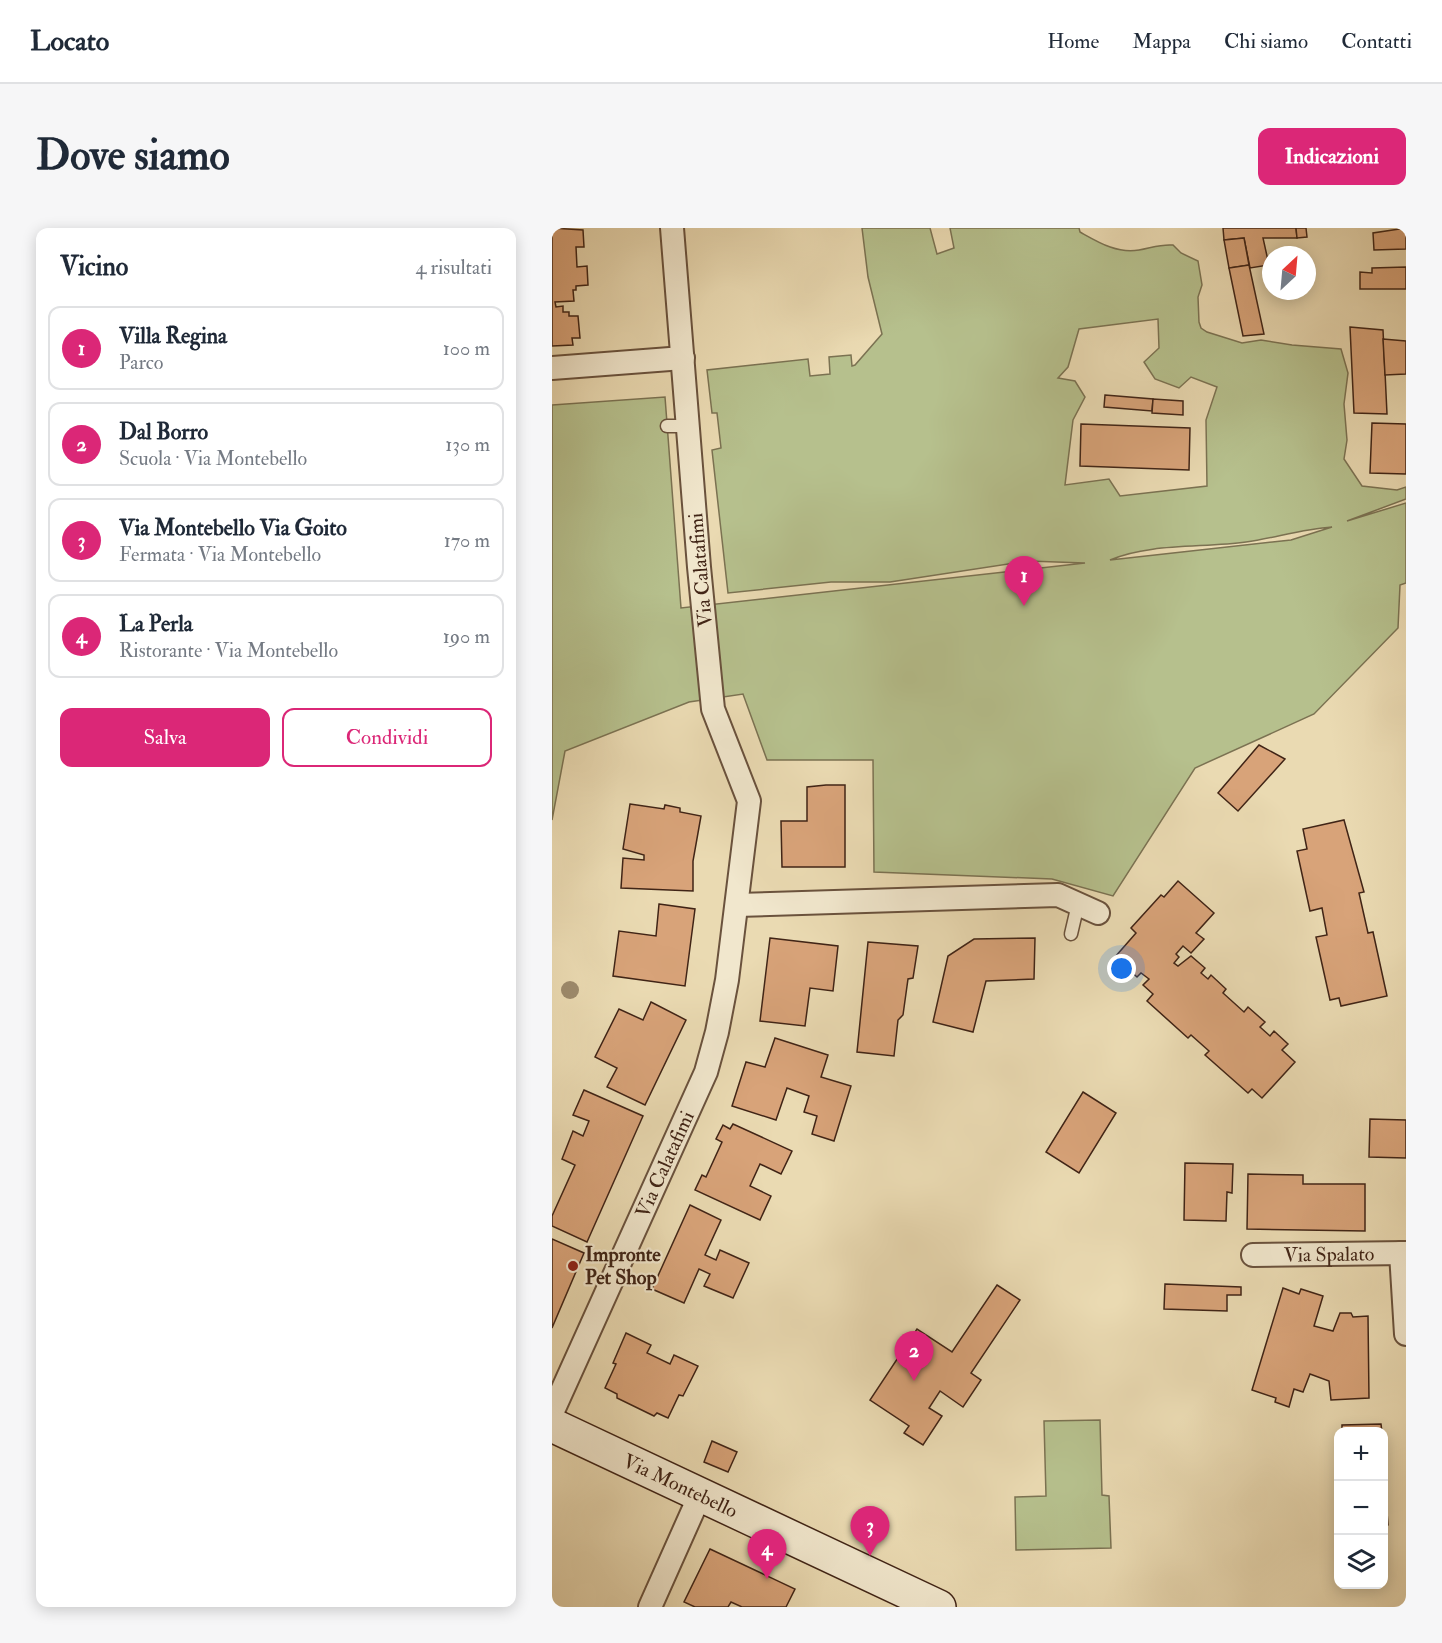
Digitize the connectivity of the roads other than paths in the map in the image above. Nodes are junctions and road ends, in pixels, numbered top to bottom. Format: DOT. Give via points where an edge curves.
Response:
graph roads {
  1 [pos="672,228"];
  2 [pos="683,358"];
  3 [pos="552,368"];
  4 [pos="736,905"];
  5 [pos="1088,909"];
  6 [pos="1071,934"];
  7 [pos="1404,1253"];
  8 [pos="1254,1255"];
  9 [pos="1406,1334"];
  10 [pos="552,1413"];
  11 [pos="552,1425"];
  12 [pos="700,1495"];
  13 [pos="926,1604"];
  14 [pos="650,1607"];
  1 -- 2 [label="street, Via Calatafimi"];
  2 -- 3 [label="street"];
  2 -- 4 [label="street, Via Calatafimi" via="678,426 699,567 713,709 750,801"];
  4 -- 5 [label="street" via="1058,895"];
  4 -- 10 [label="street, Via Calatafimi" via="721,1011 706,1072"];
  5 -- 6 [label="lane"];
  7 -- 8 [label="street, Via Spalato"];
  7 -- 9 [label="street"];
  11 -- 12 [label="street, Via Montebello"];
  12 -- 13 [label="street, Via Montebello"];
  12 -- 14 [label="street"];
}
